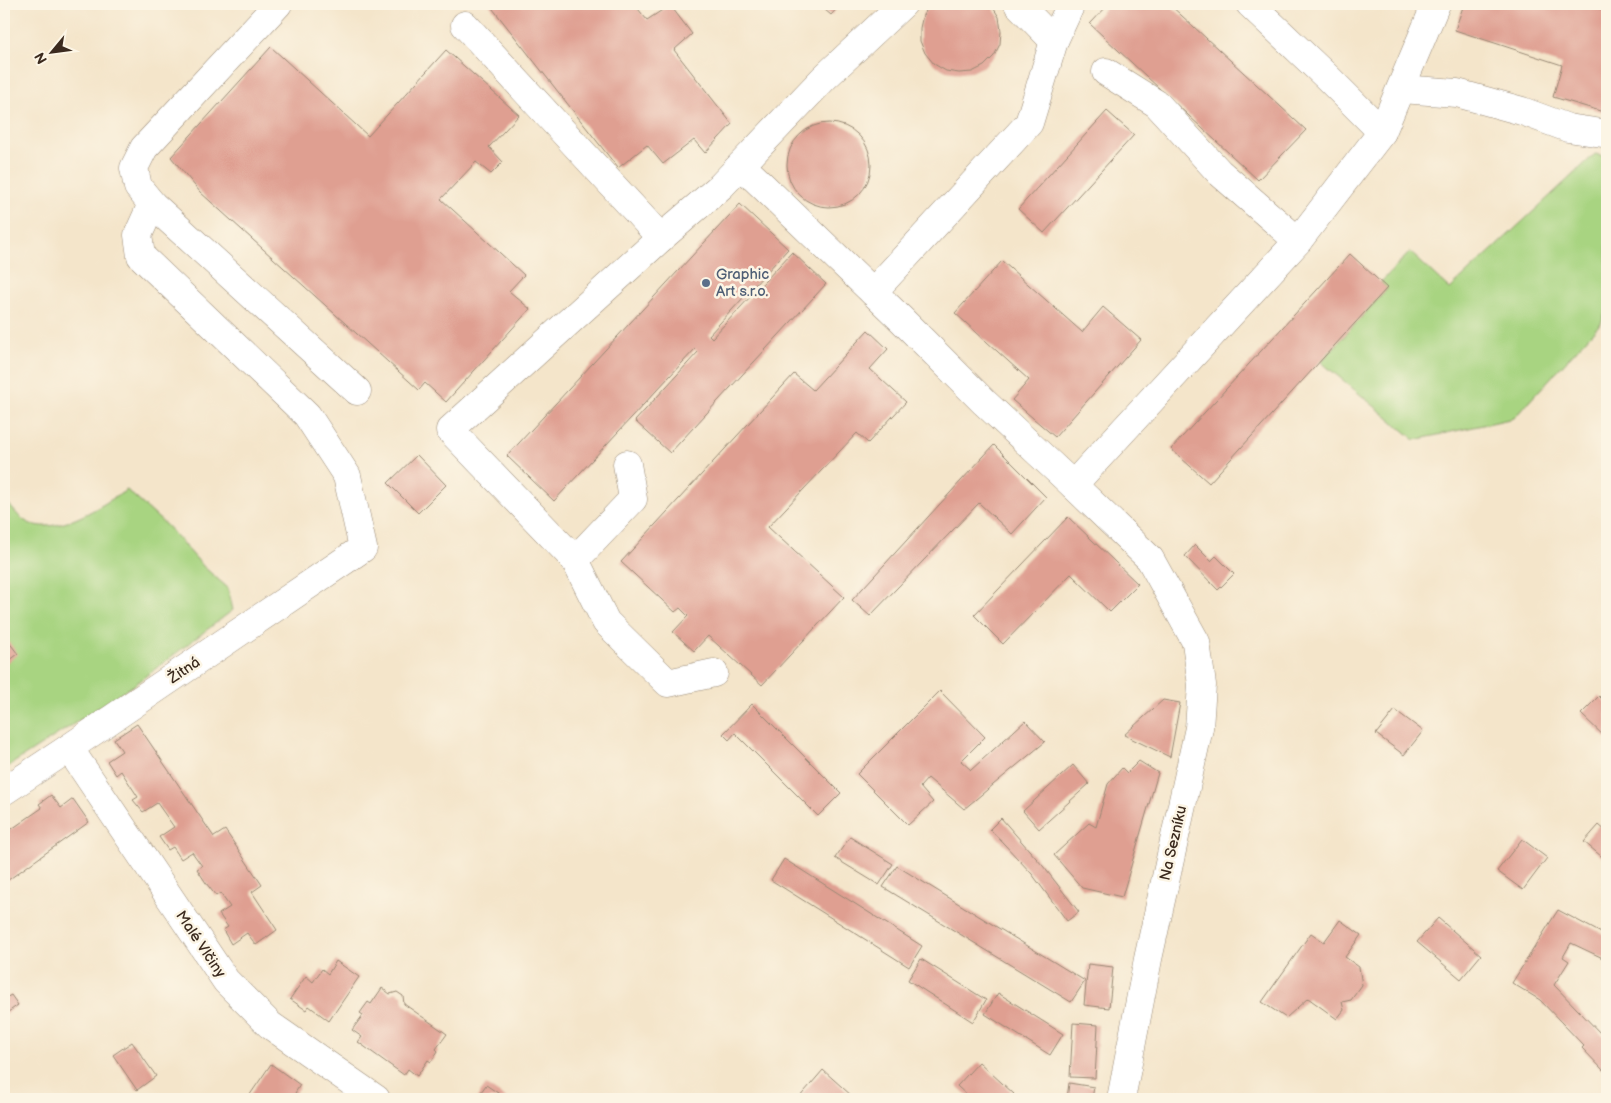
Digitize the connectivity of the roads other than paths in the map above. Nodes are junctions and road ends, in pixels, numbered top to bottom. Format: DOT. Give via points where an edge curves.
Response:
graph roads {
  1 [pos="278,4"];
  2 [pos="903,4"];
  3 [pos="1018,4"];
  4 [pos="1071,4"];
  5 [pos="1250,4"];
  6 [pos="1436,4"];
  7 [pos="465,25"];
  8 [pos="1054,41"];
  9 [pos="1106,72"];
  10 [pos="1401,89"];
  11 [pos="1382,132"];
  12 [pos="1607,132"];
  13 [pos="741,165"];
  14 [pos="152,204"];
  15 [pos="661,238"];
  16 [pos="1298,241"];
  17 [pos="873,292"];
  18 [pos="357,391"];
  19 [pos="627,464"];
  20 [pos="1073,485"];
  21 [pos="575,560"];
  22 [pos="714,673"];
  23 [pos="69,748"];
  24 [pos="4,791"];
  25 [pos="376,1099"];
  26 [pos="1122,1099"];
  1 -- 14 [label="street" via="144,148 134,168 138,187"];
  2 -- 13 [label="street" via="824,78"];
  3 -- 8 [label="street"];
  4 -- 8 [label="street"];
  5 -- 11 [label="street"];
  6 -- 10 [label="street"];
  7 -- 15 [label="street"];
  8 -- 17 [label="street" via="1029,122"];
  9 -- 16 [label="street" via="1157,104 1219,172"];
  10 -- 11 [label="street"];
  10 -- 12 [label="street" via="1457,93 1568,128"];
  11 -- 16 [label="street"];
  13 -- 15 [label="street"];
  13 -- 17 [label="street, Na Sezníku"];
  14 -- 18 [label="street"];
  14 -- 23 [label="street, Žitná" via="138,235 141,256 307,415 346,476 363,548"];
  15 -- 21 [label="street" via="450,430"];
  16 -- 20 [label="street"];
  17 -- 20 [label="street, Na Sezníku"];
  19 -- 21 [label="street" via="633,499"];
  20 -- 26 [label="street, Na Sezníku" via="1150,559 1196,642 1202,685 1199,728 1153,932"];
  21 -- 22 [label="street" via="606,622 668,683"];
  23 -- 24 [label="street, Žitná"];
  23 -- 25 [label="street, Malé Vlčiny" via="226,981 270,1025"];
}
